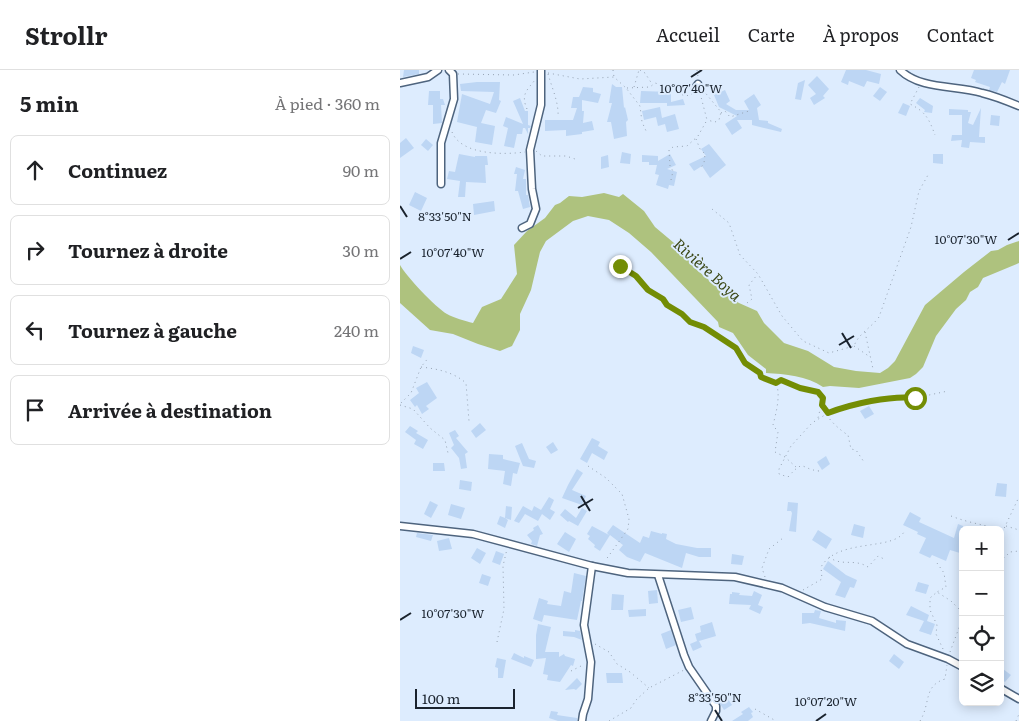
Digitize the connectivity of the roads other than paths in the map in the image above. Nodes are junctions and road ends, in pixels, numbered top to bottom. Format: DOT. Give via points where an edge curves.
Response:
graph roads {
  1 [pos="438,70"];
  2 [pos="900,70"];
  3 [pos="451,72"];
  4 [pos="543,72"];
  5 [pos="400,83"];
  6 [pos="1019,106"];
  7 [pos="441,184"];
  8 [pos="522,228"];
  9 [pos="400,526"];
  10 [pos="592,566"];
  11 [pos="658,575"];
  12 [pos="959,664"];
  13 [pos="1004,690"];
  14 [pos="1019,699"];
  15 [pos="582,721"];
  16 [pos="711,721"];
  1 -- 5 [label="street" via="428,77"];
  2 -- 6 [label="street" via="921,82 981,92"];
  3 -- 7 [label="street" via="454,100 440,143"];
  4 -- 8 [label="street" via="541,105 530,150 536,209 530,224"];
  9 -- 10 [label="street" via="473,534"];
  10 -- 11 [label="street"];
  10 -- 15 [label="street" via="584,625 591,662 588,699"];
  11 -- 12 [label="street" via="736,577 782,588 825,607 872,621 907,644 945,655"];
  11 -- 16 [label="street" via="689,667 716,706"];
  13 -- 14 [label="street"];
}
